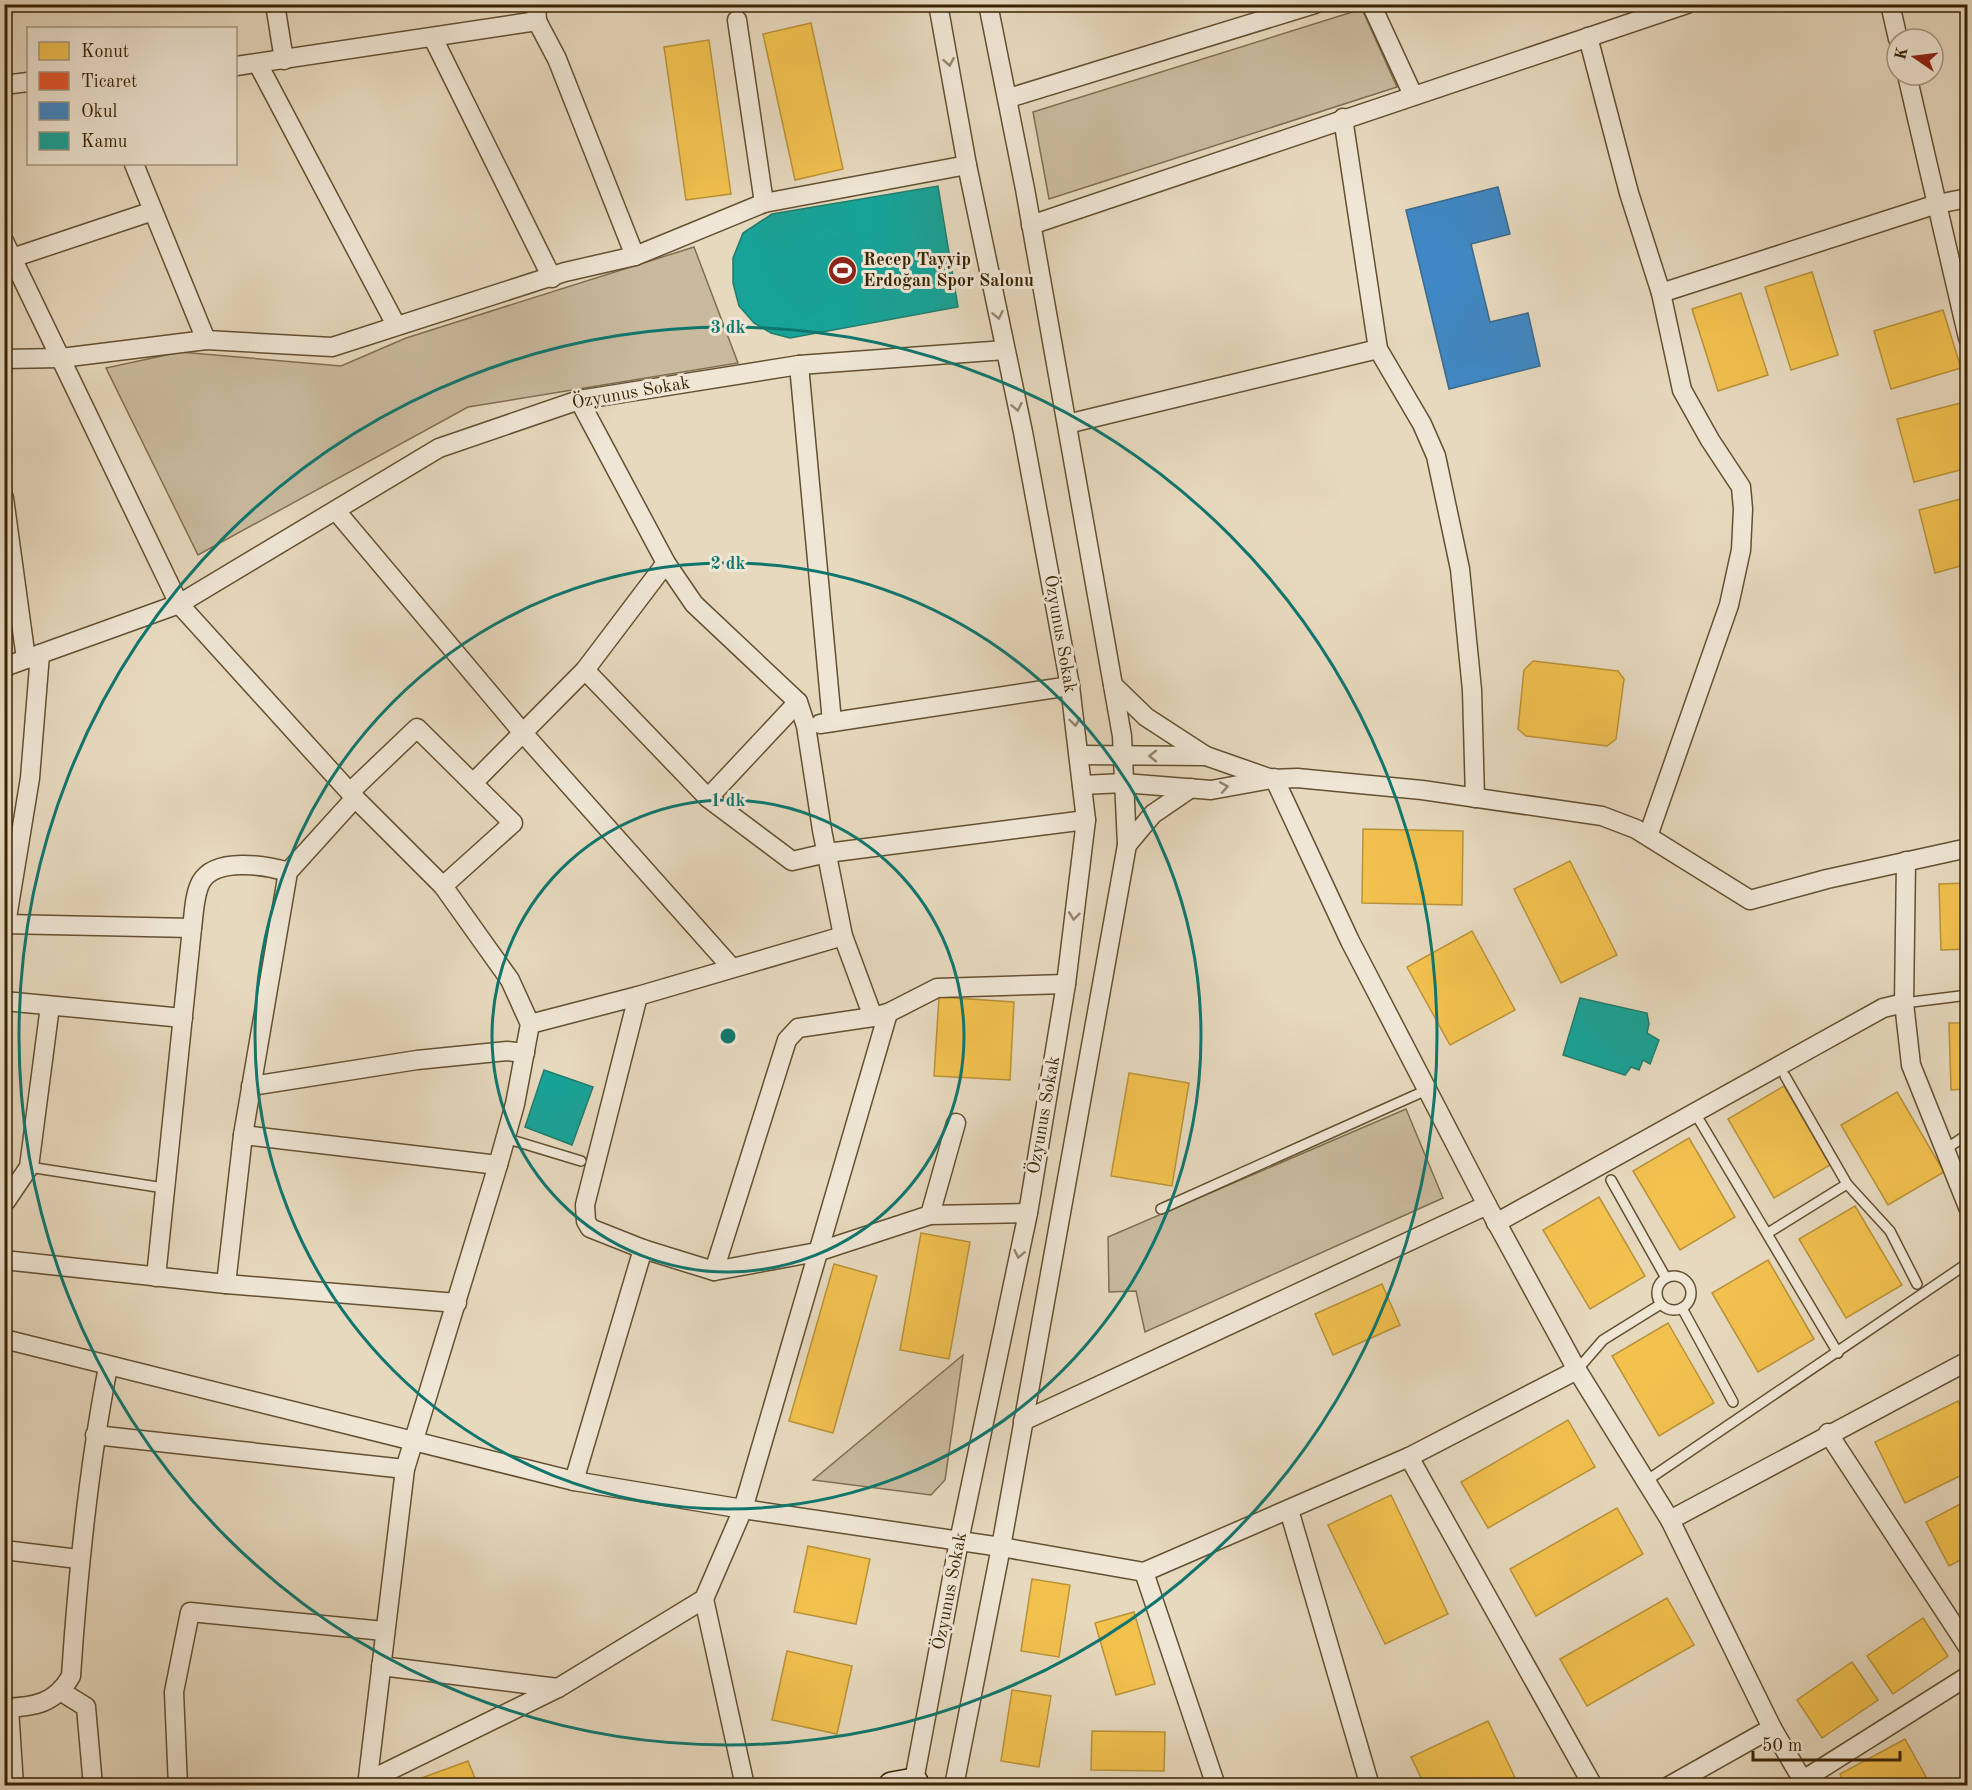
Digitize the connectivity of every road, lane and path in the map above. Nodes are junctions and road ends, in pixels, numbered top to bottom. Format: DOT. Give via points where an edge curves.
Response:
graph roads {
  1 [pos="275,4"];
  2 [pos="938,4"];
  3 [pos="988,4"];
  4 [pos="1315,4"];
  5 [pos="1371,4"];
  6 [pos="1687,4"];
  7 [pos="1890,4"];
  8 [pos="536,13"];
  9 [pos="736,20"];
  10 [pos="1895,27"];
  11 [pos="1588,37"];
  12 [pos="433,38"];
  13 [pos="284,60"];
  14 [pos="258,64"];
  15 [pos="237,66"];
  16 [pos="27,82"];
  17 [pos="4,85"];
  18 [pos="1910,87"];
  19 [pos="1413,95"];
  20 [pos="1009,98"];
  21 [pos="1343,118"];
  22 [pos="134,165"];
  23 [pos="967,165"];
  24 [pos="1968,198"];
  25 [pos="764,203"];
  26 [pos="1937,204"];
  27 [pos="153,211"];
  28 [pos="1031,225"];
  29 [pos="6,246"];
  30 [pos="634,256"];
  31 [pos="552,278"];
  32 [pos="1661,292"];
  33 [pos="396,325"];
  34 [pos="1968,338"];
  35 [pos="207,340"];
  36 [pos="1378,349"];
  37 [pos="1005,350"];
  38 [pos="61,358"];
  39 [pos="4,359"];
  40 [pos="799,364"];
  41 [pos="579,400"];
  42 [pos="1066,424"];
  43 [pos="4,498"];
  44 [pos="337,512"];
  45 [pos="8,541"];
  46 [pos="666,563"];
  47 [pos="179,604"];
  48 [pos="33,656"];
  49 [pos="4,667"];
  50 [pos="585,670"];
  51 [pos="1113,685"];
  52 [pos="1070,686"];
  53 [pos="798,702"];
  54 [pos="832,722"];
  55 [pos="806,726"];
  56 [pos="523,733"];
  57 [pos="1079,755"];
  58 [pos="1123,756"];
  59 [pos="1206,756"];
  60 [pos="1272,778"];
  61 [pos="474,782"];
  62 [pos="1124,783"];
  63 [pos="1082,785"];
  64 [pos="1191,788"];
  65 [pos="352,795"];
  66 [pos="708,798"];
  67 [pos="1475,798"];
  68 [pos="1086,820"];
  69 [pos="1648,836"];
  70 [pos="1127,845"];
  71 [pos="1968,848"];
  72 [pos="826,853"];
  73 [pos="1906,861"];
  74 [pos="288,872"];
  75 [pos="443,886"];
  76 [pos="5,924"];
  77 [pos="192,928"];
  78 [pos="843,936"];
  79 [pos="732,968"];
  80 [pos="1066,984"];
  81 [pos="1968,995"];
  82 [pos="639,996"];
  83 [pos="4,1001"];
  84 [pos="1904,1003"];
  85 [pos="50,1006"];
  86 [pos="881,1015"];
  87 [pos="183,1018"];
  88 [pos="530,1024"];
  89 [pos="525,1053"];
  90 [pos="1785,1076"];
  91 [pos="251,1086"];
  92 [pos="1429,1089"];
  93 [pos="1695,1113"];
  94 [pos="956,1123"];
  95 [pos="1968,1134"];
  96 [pos="243,1135"];
  97 [pos="505,1138"];
  98 [pos="1946,1149"];
  99 [pos="581,1161"];
  100 [pos="498,1165"];
  101 [pos="30,1167"];
  102 [pos="1611,1180"];
  103 [pos="1847,1184"];
  104 [pos="164,1188"];
  105 [pos="5,1204"];
  106 [pos="1487,1205"];
  107 [pos="1968,1207"];
  108 [pos="1161,1209"];
  109 [pos="1028,1213"];
  110 [pos="930,1215"];
  111 [pos="1496,1223"];
  112 [pos="1768,1233"];
  113 [pos="643,1249"];
  114 [pos="817,1252"];
  115 [pos="4,1260"];
  116 [pos="1968,1263"];
  117 [pos="714,1271"];
  118 [pos="156,1277"];
  119 [pos="1666,1278"];
  120 [pos="226,1284"];
  121 [pos="1917,1284"];
  122 [pos="457,1303"];
  123 [pos="1661,1304"];
  124 [pos="1682,1308"];
  125 [pos="4,1339"];
  126 [pos="1838,1353"];
  127 [pos="1968,1361"];
  128 [pos="108,1366"];
  129 [pos="1577,1370"];
  130 [pos="1733,1402"];
  131 [pos="1023,1421"];
  132 [pos="1828,1433"];
  133 [pos="95,1435"];
  134 [pos="412,1440"];
  135 [pos="1409,1457"];
  136 [pos="405,1469"];
  137 [pos="574,1481"];
  138 [pos="1646,1481"];
  139 [pos="743,1509"];
  140 [pos="1289,1510"];
  141 [pos="1670,1520"];
  142 [pos="959,1540"];
  143 [pos="1001,1547"];
  144 [pos="4,1550"];
  145 [pos="78,1559"];
  146 [pos="1144,1572"];
  147 [pos="704,1599"];
  148 [pos="384,1631"];
  149 [pos="1968,1647"];
  150 [pos="381,1666"];
  151 [pos="1968,1676"];
  152 [pos="558,1688"];
  153 [pos="62,1692"];
  154 [pos="7,1708"];
  155 [pos="1772,1728"];
  156 [pos="367,1783"];
  157 [pos="1804,1783"];
  158 [pos="14,1785"];
  159 [pos="93,1785"];
  160 [pos="178,1785"];
  161 [pos="745,1785"];
  162 [pos="909,1785"];
  163 [pos="954,1785"];
  164 [pos="1216,1785"];
  165 [pos="1370,1785"];
  166 [pos="1593,1785"];
  167 [pos="1669,1785"];
  1 -- 13 [label="street"];
  2 -- 23 [label="street, one-way"];
  3 -- 20 [label="street"];
  4 -- 20 [label="street"];
  5 -- 19 [label="street"];
  6 -- 11 [label="street"];
  7 -- 10 [label="street"];
  8 -- 12 [label="street"];
  8 -- 30 [label="street"];
  9 -- 25 [label="street"];
  11 -- 19 [label="street"];
  11 -- 32 [label="street" via="1629,193"];
  12 -- 13 [label="street"];
  12 -- 31 [label="street"];
  13 -- 14 [label="street"];
  14 -- 15 [label="street"];
  14 -- 33 [label="street"];
  16 -- 17 [label="street"];
  18 -- 26 [label="street"];
  19 -- 21 [label="street"];
  20 -- 28 [label="street"];
  21 -- 28 [label="street"];
  21 -- 36 [label="street"];
  22 -- 27 [label="street"];
  23 -- 25 [label="street"];
  23 -- 37 [label="street, one-way"];
  24 -- 26 [label="street"];
  25 -- 30 [label="street"];
  26 -- 32 [label="street"];
  26 -- 34 [label="street"];
  27 -- 29 [label="street"];
  27 -- 35 [label="street"];
  28 -- 42 [label="street"];
  29 -- 38 [label="street"];
  30 -- 31 [label="street"];
  31 -- 33 [label="street"];
  32 -- 69 [label="street" via="1682,390 1741,487 1743,529 1729,605"];
  33 -- 35 [label="street" via="332,347"];
  35 -- 38 [label="street"];
  36 -- 42 [label="street"];
  36 -- 67 [label="street" via="1422,423 1436,456 1460,569 1472,690"];
  37 -- 40 [label="street, Özyunus Sokak"];
  37 -- 52 [label="street, Özyunus Sokak, one-way"];
  38 -- 39 [label="street"];
  38 -- 47 [label="street"];
  40 -- 41 [label="street, Özyunus Sokak"];
  40 -- 54 [label="street"];
  41 -- 44 [label="street, Özyunus Sokak" via="439,448"];
  41 -- 46 [label="street"];
  42 -- 51 [label="street"];
  43 -- 45 [label="street"];
  44 -- 47 [label="street, Özyunus Sokak"];
  44 -- 56 [label="street"];
  45 -- 48 [label="street"];
  46 -- 50 [label="street"];
  46 -- 53 [label="street" via="694,604"];
  47 -- 48 [label="street, Özyunus Sokak"];
  47 -- 65 [label="street"];
  48 -- 49 [label="street, Özyunus Sokak"];
  48 -- 76 [label="street" via="30,778"];
  50 -- 56 [label="street"];
  50 -- 66 [label="street"];
  51 -- 58 [label="street"];
  51 -- 59 [label="street" via="1146,717"];
  52 -- 54 [label="street"];
  52 -- 57 [label="street, Özyunus Sokak, one-way"];
  53 -- 55 [label="street"];
  53 -- 66 [label="street"];
  54 -- 55 [label="street"];
  55 -- 72 [label="street"];
  56 -- 61 [label="street"];
  56 -- 79 [label="street"];
  57 -- 58 [label="street"];
  57 -- 63 [label="street, Özyunus Sokak"];
  59 -- 58 [label="street, one-way"];
  58 -- 62 [label="street"];
  59 -- 60 [label="street"];
  64 -- 60 [label="street, one-way" via="1211,790"];
  60 -- 67 [label="street"];
  60 -- 92 [label="street" via="1350,940"];
  61 -- 65 [label="street" via="417,728"];
  61 -- 75 [label="street" via="513,823"];
  62 -- 63 [label="street"];
  62 -- 64 [label="street"];
  62 -- 70 [label="street"];
  63 -- 68 [label="street, Özyunus Sokak"];
  64 -- 70 [label="street" via="1152,814"];
  65 -- 74 [label="street"];
  65 -- 75 [label="street"];
  66 -- 72 [label="street" via="792,861"];
  67 -- 69 [label="street" via="1602,816"];
  68 -- 72 [label="street"];
  68 -- 80 [label="street, Özyunus Sokak, one-way"];
  69 -- 73 [label="street" via="1750,900"];
  70 -- 131 [label="street"];
  71 -- 73 [label="street"];
  72 -- 78 [label="street"];
  73 -- 84 [label="street"];
  74 -- 77 [label="street" via="274,868 218,868 201,882"];
  74 -- 91 [label="street"];
  75 -- 88 [label="street" via="510,980"];
  76 -- 77 [label="street"];
  77 -- 87 [label="street"];
  78 -- 79 [label="street"];
  78 -- 86 [label="street"];
  79 -- 82 [label="street"];
  80 -- 86 [label="street" via="937,988"];
  80 -- 109 [label="street, Özyunus Sokak"];
  81 -- 84 [label="lane"];
  82 -- 88 [label="street"];
  82 -- 113 [label="street" via="585,1205 586,1221 591,1228"];
  83 -- 85 [label="street"];
  84 -- 93 [label="street" via="1883,1008"];
  84 -- 98 [label="street" via="1911,1065"];
  85 -- 87 [label="street"];
  85 -- 101 [label="street"];
  86 -- 114 [label="street"];
  86 -- 117 [label="street" via="798,1028 787,1040"];
  87 -- 104 [label="street"];
  88 -- 89 [label="street"];
  89 -- 91 [label="street" via="507,1051 417,1060"];
  89 -- 97 [label="street"];
  90 -- 103 [label="lane"];
  91 -- 96 [label="street"];
  92 -- 106 [label="street"];
  92 -- 108 [label="lane"];
  93 -- 111 [label="street"];
  93 -- 112 [label="lane"];
  94 -- 110 [label="street"];
  95 -- 98 [label="lane"];
  96 -- 100 [label="street"];
  96 -- 120 [label="street"];
  97 -- 99 [label="lane"];
  97 -- 100 [label="street"];
  98 -- 107 [label="street"];
  100 -- 122 [label="street"];
  101 -- 104 [label="lane"];
  101 -- 105 [label="street"];
  102 -- 119 [label="lane"];
  103 -- 112 [label="lane"];
  103 -- 121 [label="lane" via="1890,1231"];
  104 -- 118 [label="street"];
  106 -- 111 [label="street"];
  106 -- 131 [label="street"];
  109 -- 110 [label="street"];
  109 -- 142 [label="street, Özyunus Sokak, one-way"];
  110 -- 114 [label="street"];
  111 -- 129 [label="street"];
  112 -- 126 [label="lane"];
  113 -- 117 [label="street"];
  113 -- 137 [label="street"];
  114 -- 117 [label="street"];
  114 -- 139 [label="street"];
  115 -- 118 [label="street"];
  116 -- 126 [label="lane"];
  118 -- 120 [label="street"];
  119 -- 123 [label="lane" via="1658,1287"];
  119 -- 124 [label="lane" via="1677,1276 1687,1282 1691,1293"];
  120 -- 122 [label="street"];
  122 -- 134 [label="street"];
  123 -- 124 [label="lane" via="1671,1310"];
  123 -- 129 [label="lane" via="1603,1340"];
  124 -- 130 [label="lane"];
  125 -- 128 [label="street"];
  126 -- 138 [label="lane"];
  127 -- 132 [label="street"];
  128 -- 133 [label="street"];
  128 -- 134 [label="street"];
  129 -- 135 [label="street"];
  129 -- 138 [label="street"];
  131 -- 143 [label="street"];
  132 -- 141 [label="street"];
  132 -- 149 [label="street"];
  133 -- 136 [label="street"];
  133 -- 145 [label="street"];
  134 -- 136 [label="street"];
  134 -- 137 [label="street"];
  135 -- 140 [label="street"];
  135 -- 166 [label="street"];
  136 -- 148 [label="street"];
  137 -- 139 [label="street"];
  138 -- 141 [label="street"];
  139 -- 142 [label="street"];
  139 -- 147 [label="street"];
  140 -- 146 [label="street"];
  140 -- 165 [label="street"];
  141 -- 155 [label="street"];
  142 -- 143 [label="street"];
  142 -- 162 [label="street, Özyunus Sokak"];
  143 -- 146 [label="street"];
  143 -- 163 [label="street"];
  144 -- 145 [label="street"];
  145 -- 153 [label="street" via="71,1676"];
  146 -- 164 [label="street"];
  147 -- 152 [label="street"];
  147 -- 161 [label="street"];
  148 -- 150 [label="street"];
  148 -- 160 [label="street" via="190,1612 174,1692"];
  150 -- 152 [label="street"];
  150 -- 156 [label="street"];
  151 -- 157 [label="street"];
  152 -- 156 [label="street"];
  153 -- 154 [label="street" via="49,1701"];
  153 -- 159 [label="street" via="86,1707"];
  154 -- 158 [label="street"];
  155 -- 157 [label="street"];
  155 -- 167 [label="street"];
}
